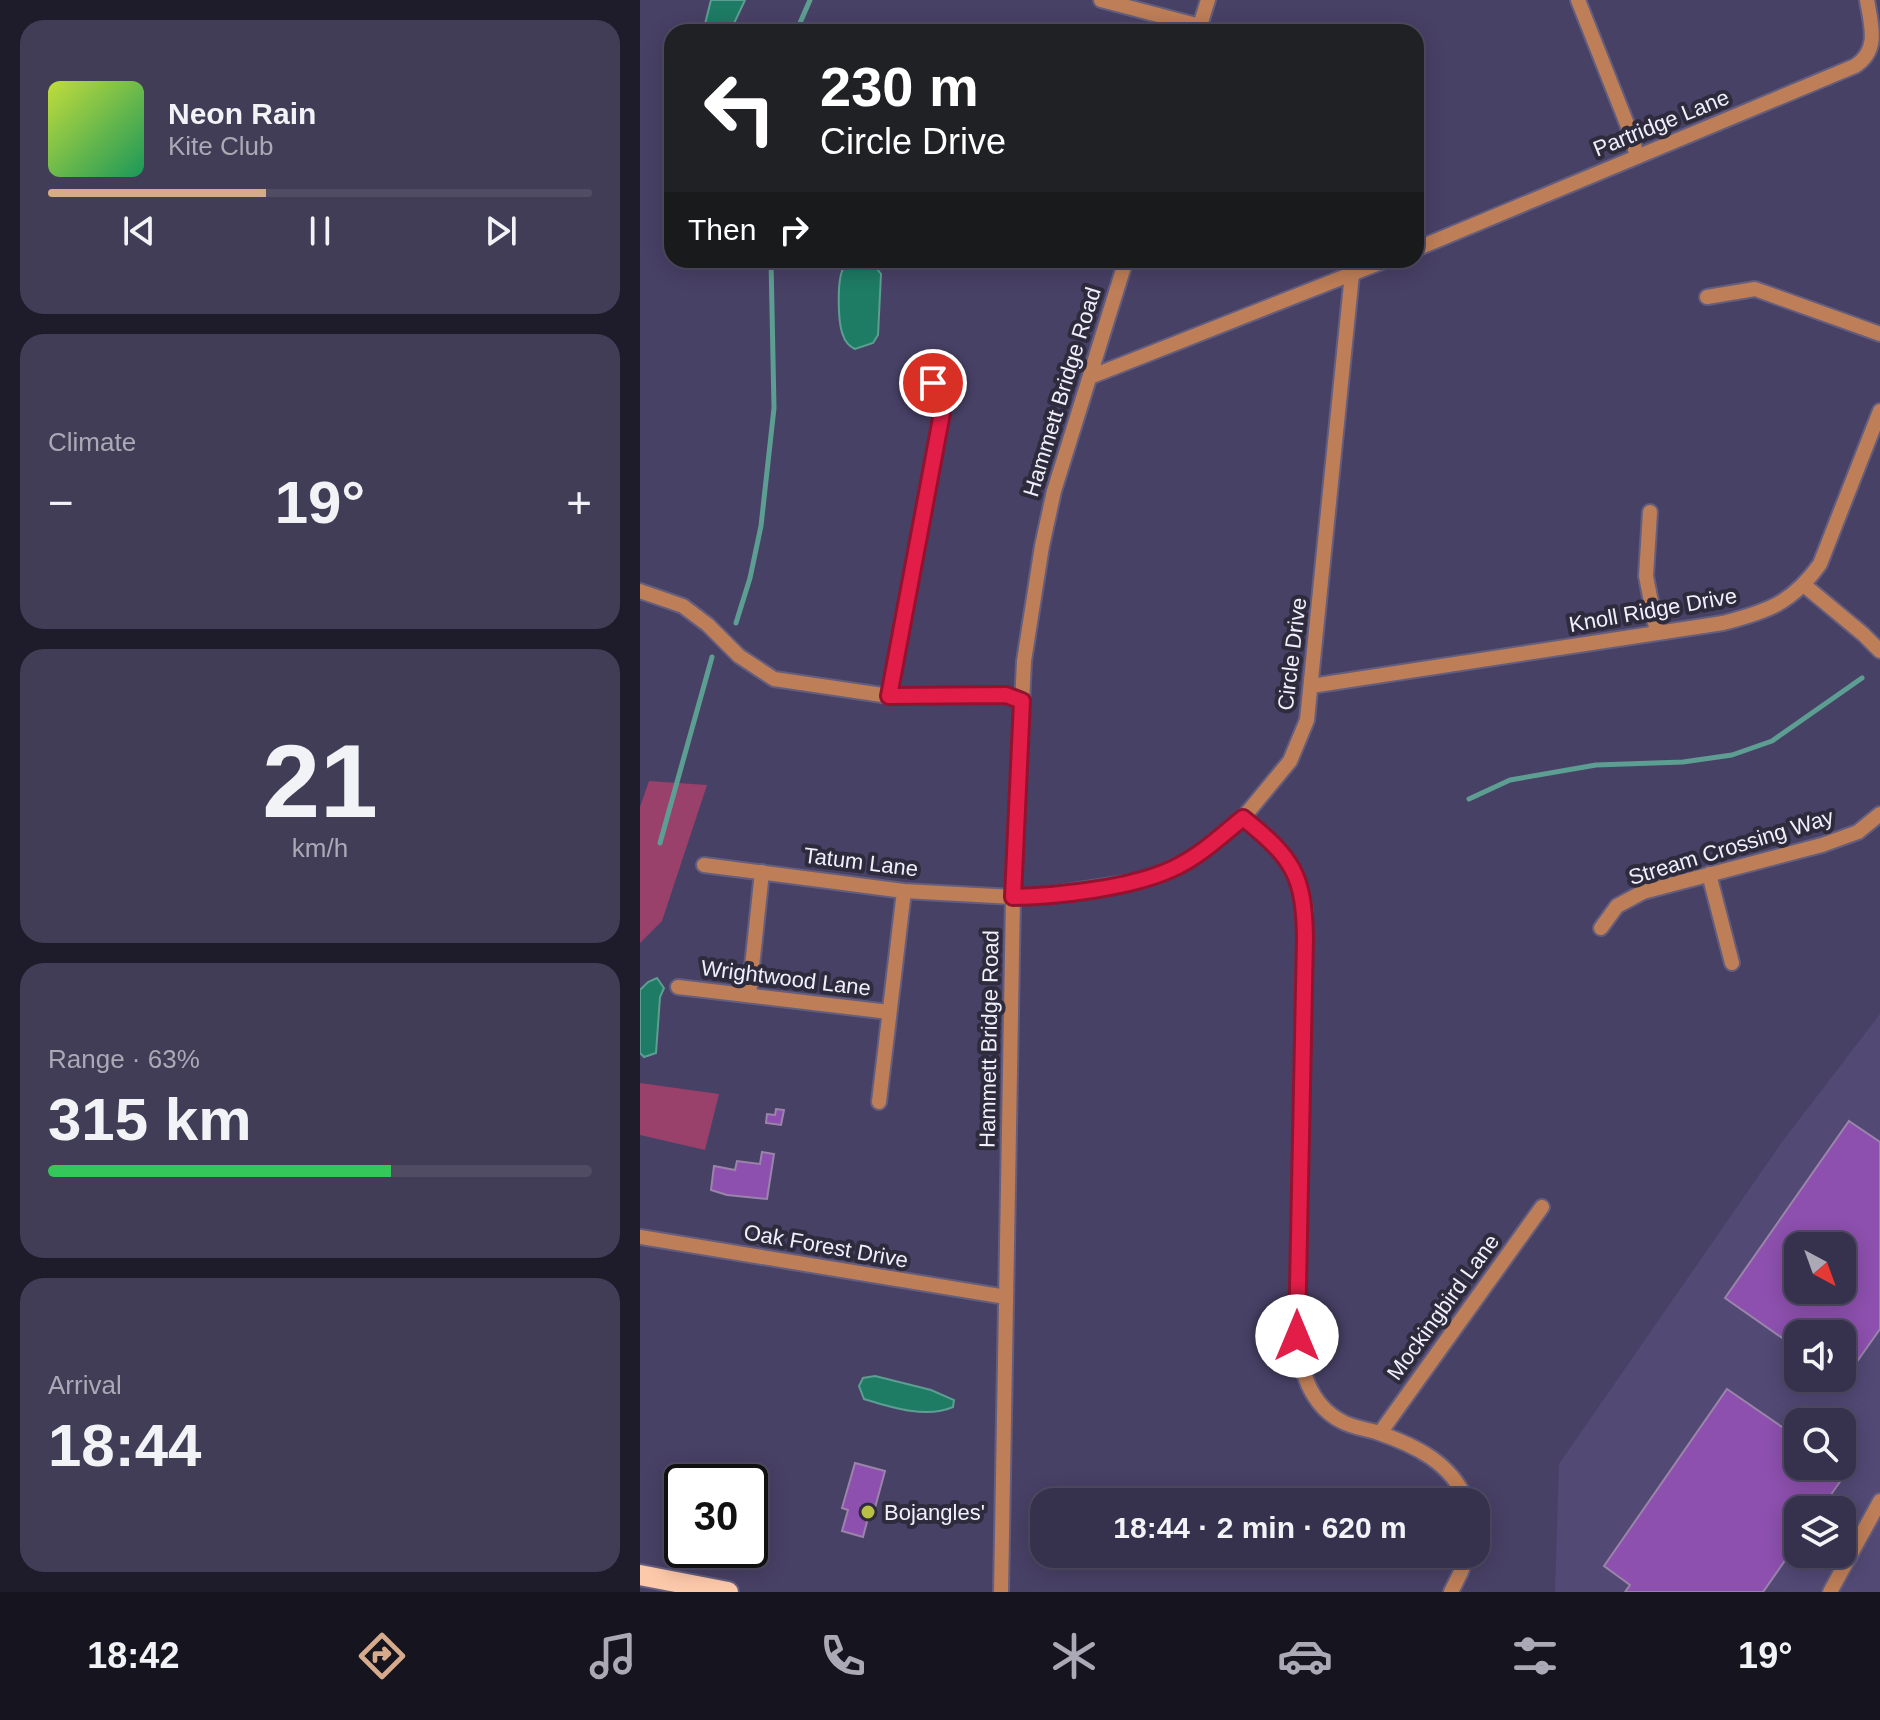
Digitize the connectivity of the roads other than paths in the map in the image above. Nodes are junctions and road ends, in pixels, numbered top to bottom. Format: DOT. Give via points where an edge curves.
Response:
graph roads {
  1 [pos="1101,0"];
  2 [pos="1208,0"];
  3 [pos="1578,0"];
  4 [pos="1867,0"];
  5 [pos="1182,24"];
  6 [pos="1201,24"];
  7 [pos="1637,157"];
  8 [pos="1424,246"];
  9 [pos="1124,268"];
  10 [pos="1367,268"];
  11 [pos="1352,274"];
  12 [pos="1707,297"];
  13 [pos="1880,334"];
  14 [pos="1090,377"];
  15 [pos="933,383"];
  16 [pos="1880,411"];
  17 [pos="1650,512"];
  18 [pos="1804,585"];
  19 [pos="640,591"];
  20 [pos="1657,633"];
  21 [pos="1880,651"];
  22 [pos="1311,686"];
  23 [pos="889,696"];
  24 [pos="1022,701"];
  25 [pos="1880,814"];
  26 [pos="1243,818"];
  27 [pos="704,865"];
  28 [pos="762,872"];
  29 [pos="1709,874"];
  30 [pos="904,891"];
  31 [pos="1013,897"];
  32 [pos="1601,928"];
  33 [pos="1732,963"];
  34 [pos="678,987"];
  35 [pos="749,995"];
  36 [pos="889,1012"];
  37 [pos="879,1102"];
  38 [pos="1542,1207"];
  39 [pos="640,1237"];
  40 [pos="1006,1297"];
  41 [pos="1380,1433"];
  42 [pos="1461,1488"];
  43 [pos="1880,1501"];
  44 [pos="1462,1568"];
  45 [pos="640,1575"];
  46 [pos="728,1592"];
  47 [pos="1001,1592"];
  48 [pos="1451,1592"];
  49 [pos="1830,1592"];
  1 -- 5 [label="street"];
  2 -- 6 [label="street"];
  3 -- 7 [label="street"];
  4 -- 7 [label="street, Partridge Lane" via="1873,41 1862,62"];
  7 -- 8 [label="street, Partridge Lane"];
  9 -- 14 [label="street, Hammett Bridge Road"];
  10 -- 11 [label="street"];
  11 -- 14 [label="street"];
  11 -- 22 [label="street, Circle Drive"];
  12 -- 13 [label="street" via="1755,289"];
  14 -- 24 [label="street, Hammett Bridge Road" via="1042,546"];
  15 -- 23 [label="street" via="942,413"];
  16 -- 18 [label="street, Knoll Ridge Drive" via="1820,564"];
  17 -- 20 [label="street" via="1646,576"];
  18 -- 20 [label="street, Knoll Ridge Drive" via="1762,613"];
  18 -- 21 [label="street"];
  19 -- 23 [label="street" via="683,606 774,679"];
  20 -- 22 [label="street, Knoll Ridge Drive"];
  22 -- 26 [label="street, Circle Drive" via="1296,752"];
  23 -- 24 [label="street" via="1006,695"];
  24 -- 31 [label="street, Hammett Bridge Road"];
  25 -- 29 [label="street, Stream Crossing Way" via="1858,832 1822,845"];
  26 -- 31 [label="street, Circle Drive" via="1191,859 1153,877"];
  26 -- 41 [label="street" via="1283,853 1298,878 1305,911 1300,1360 1326,1411 1341,1422"];
  27 -- 28 [label="street, Tatum Lane"];
  28 -- 30 [label="street, Tatum Lane"];
  28 -- 35 [label="street"];
  29 -- 32 [label="street, Stream Crossing Way" via="1643,892 1617,906"];
  29 -- 33 [label="street"];
  30 -- 31 [label="street, Tatum Lane"];
  30 -- 36 [label="street"];
  31 -- 40 [label="street, Hammett Bridge Road"];
  34 -- 35 [label="street, Wrightwood Lane"];
  35 -- 36 [label="street, Wrightwood Lane"];
  36 -- 37 [label="street"];
  38 -- 41 [label="street, Mockingbird Lane"];
  39 -- 40 [label="street, Oak Forest Drive"];
  40 -- 47 [label="street, Hammett Bridge Road"];
  41 -- 42 [label="street" via="1428,1455"];
  43 -- 49 [label="street"];
  44 -- 48 [label="street"];
  45 -- 46 [label="main road"];
}
